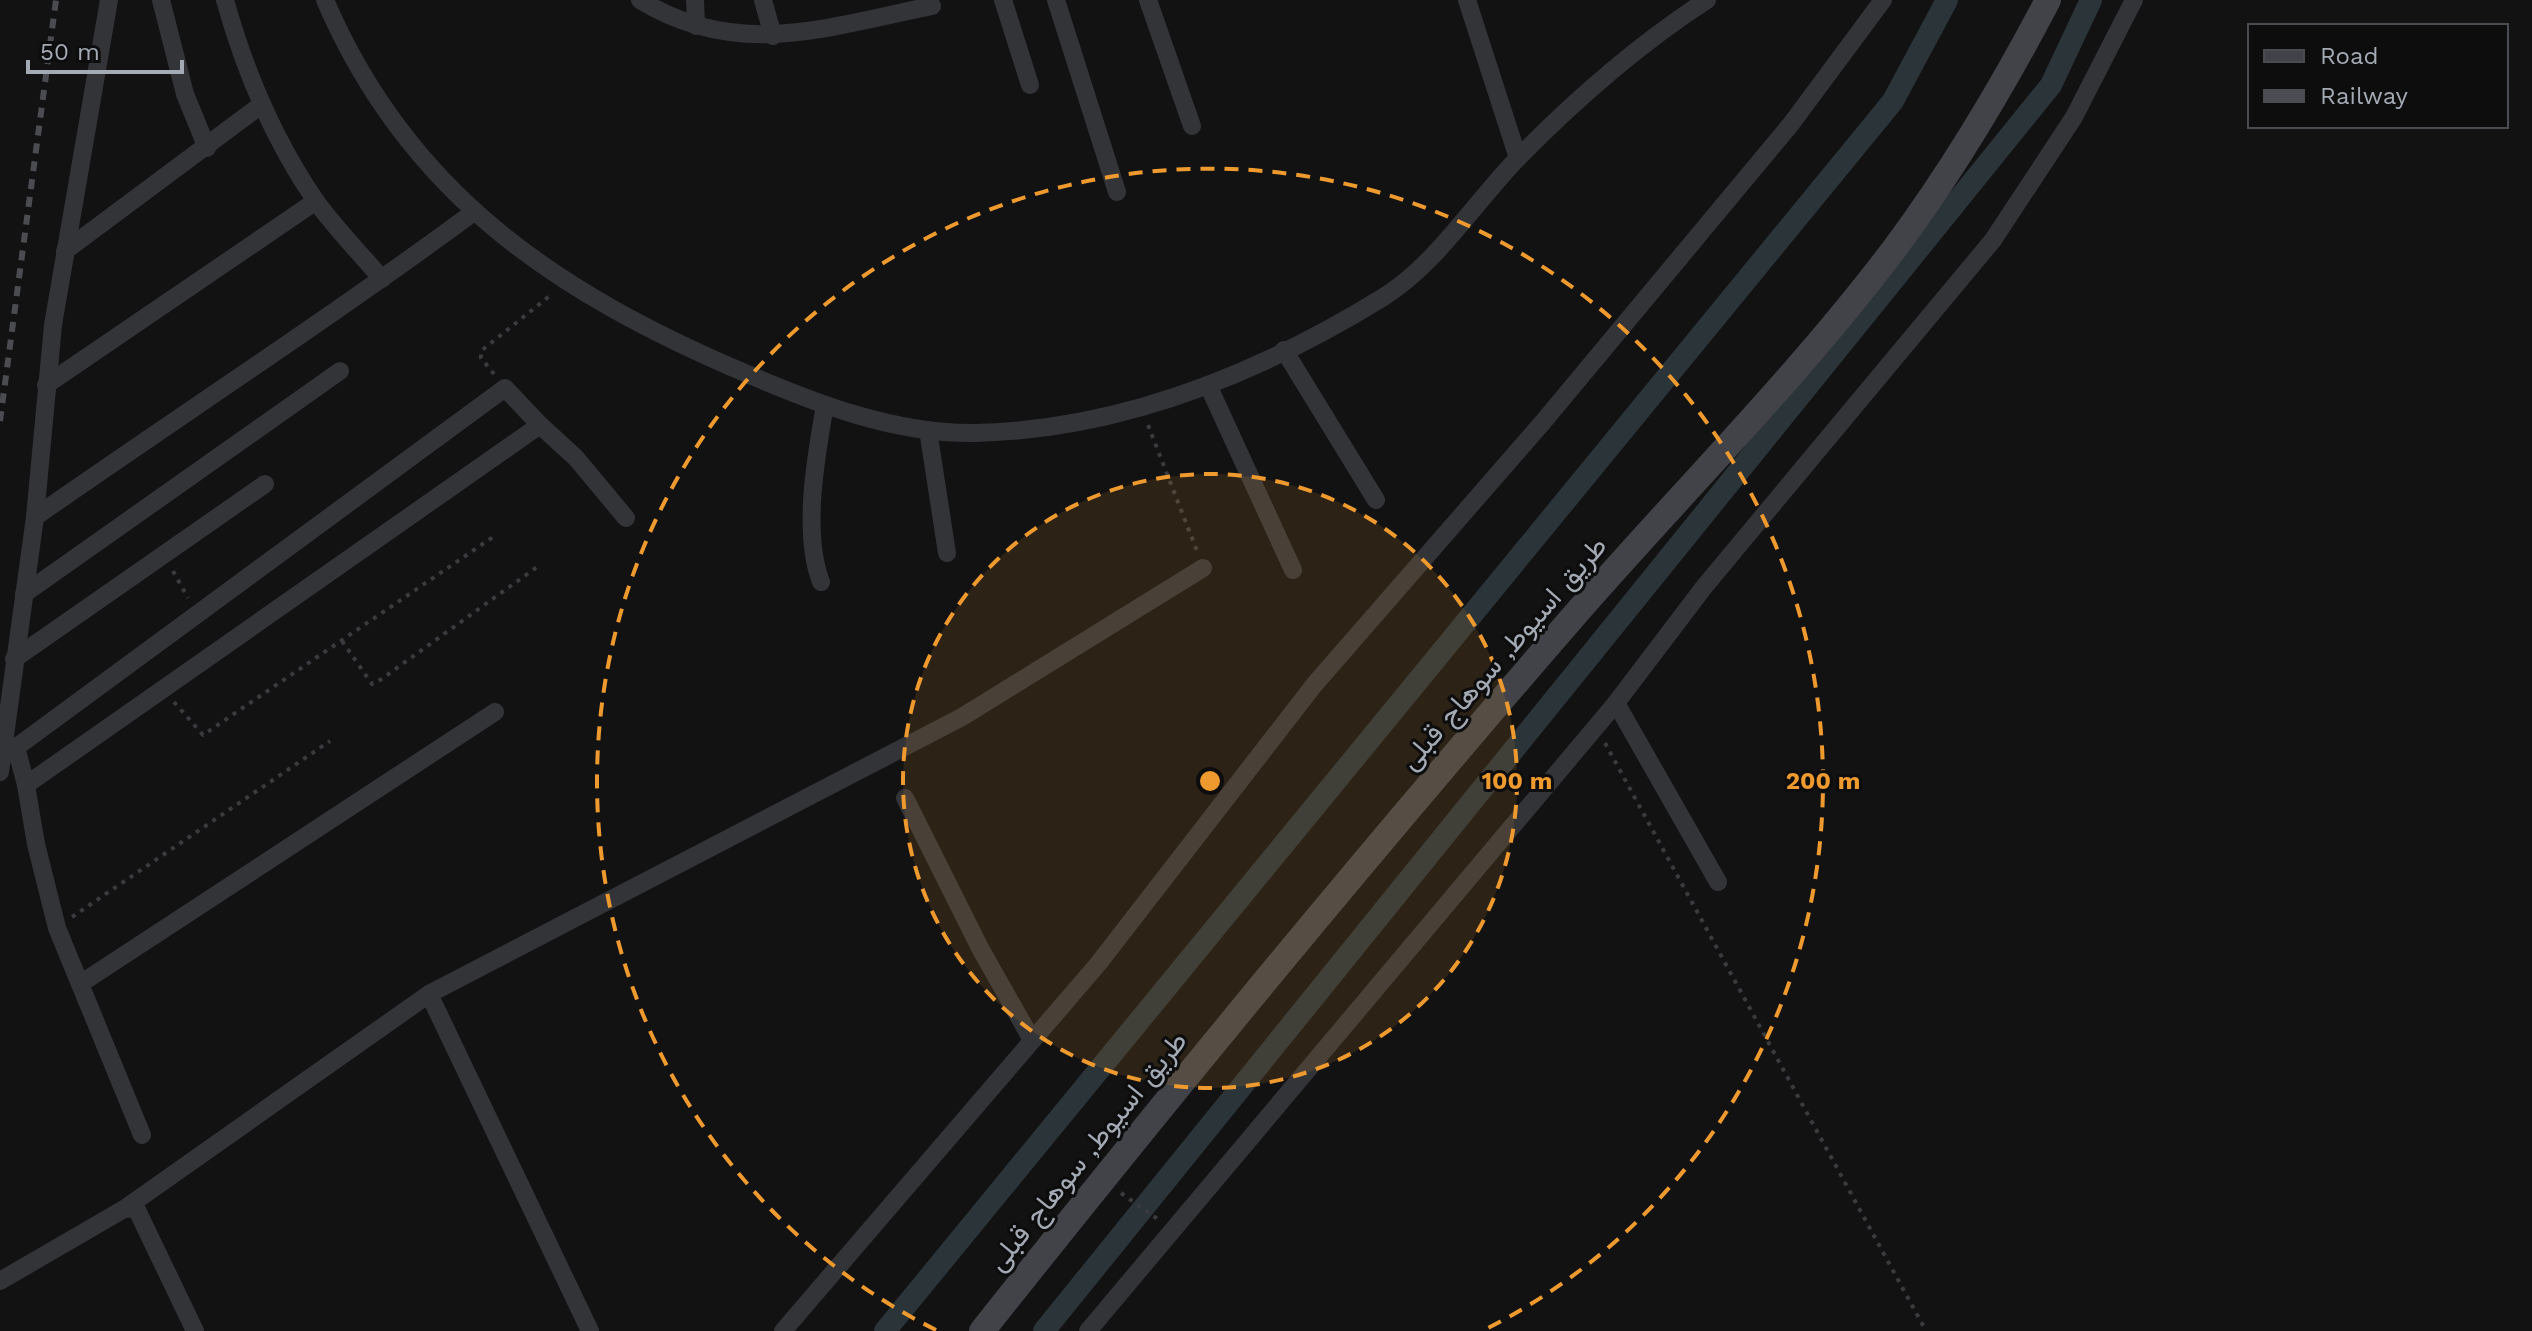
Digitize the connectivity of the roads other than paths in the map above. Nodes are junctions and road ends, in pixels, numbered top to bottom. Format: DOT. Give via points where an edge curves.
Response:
graph roads {
  1 [pos="109,0"];
  2 [pos="161,0"];
  3 [pos="225,0"];
  4 [pos="325,0"];
  5 [pos="640,0"];
  6 [pos="695,0"];
  7 [pos="763,0"];
  8 [pos="1003,0"];
  9 [pos="1056,0"];
  10 [pos="1148,0"];
  11 [pos="1467,0"];
  12 [pos="1707,0"];
  13 [pos="1883,0"];
  14 [pos="2048,0"];
  15 [pos="2134,0"];
  16 [pos="937,2"];
  17 [pos="875,8"];
  18 [pos="696,26"];
  19 [pos="773,36"];
  20 [pos="1030,85"];
  21 [pos="261,105"];
  22 [pos="1192,126"];
  23 [pos="207,148"];
  24 [pos="1518,158"];
  25 [pos="1117,192"];
  26 [pos="316,201"];
  27 [pos="474,212"];
  28 [pos="65,251"];
  29 [pos="382,279"];
  30 [pos="1284,350"];
  31 [pos="340,371"];
  32 [pos="46,385"];
  33 [pos="1208,385"];
  34 [pos="825,405"];
  35 [pos="540,425"];
  36 [pos="928,430"];
  37 [pos="265,484"];
  38 [pos="1376,500"];
  39 [pos="35,517"];
  40 [pos="626,518"];
  41 [pos="947,553"];
  42 [pos="1203,568"];
  43 [pos="1293,570"];
  44 [pos="821,582"];
  45 [pos="24,594"];
  46 [pos="14,659"];
  47 [pos="1616,703"];
  48 [pos="495,712"];
  49 [pos="6,758"];
  50 [pos="26,785"];
  51 [pos="905,798"];
  52 [pos="1718,882"];
  53 [pos="80,984"];
  54 [pos="429,994"];
  55 [pos="1032,1040"];
  56 [pos="142,1135"];
  57 [pos="124,1209"];
  58 [pos="0,1281"];
  59 [pos="195,1331"];
  60 [pos="590,1331"];
  61 [pos="783,1331"];
  62 [pos="982,1331"];
  63 [pos="1088,1331"];
  1 -- 28 [label="street"];
  2 -- 23 [label="street" via="185,94"];
  3 -- 21 [label="street"];
  4 -- 27 [label="street" via="375,98"];
  5 -- 18 [label="street"];
  6 -- 18 [label="street"];
  7 -- 19 [label="street"];
  8 -- 20 [label="street"];
  9 -- 25 [label="street"];
  10 -- 22 [label="street"];
  11 -- 24 [label="street"];
  12 -- 24 [label="street" via="1646,42"];
  13 -- 55 [label="street" via="1782,136 1314,685 1141,911"];
  14 -- 62 [label="main road, طريق اسيوط, سوهاج قبلى" via="1959,155 1894,249 1573,617"];
  15 -- 47 [label="street" via="2074,117 1993,240 1704,587"];
  16 -- 17 [label="street"];
  17 -- 19 [label="street"];
  18 -- 19 [label="street" via="734,35"];
  21 -- 23 [label="street"];
  21 -- 26 [label="street"];
  23 -- 28 [label="street"];
  24 -- 30 [label="street" via="1387,295"];
  26 -- 29 [label="street"];
  26 -- 32 [label="street"];
  27 -- 29 [label="street"];
  27 -- 34 [label="street" via="566,283 661,336"];
  28 -- 32 [label="street"];
  29 -- 39 [label="street"];
  30 -- 33 [label="street"];
  30 -- 38 [label="street"];
  31 -- 45 [label="street"];
  32 -- 39 [label="street"];
  33 -- 36 [label="street" via="1141,408 1020,428 977,433"];
  33 -- 43 [label="street"];
  34 -- 36 [label="street"];
  34 -- 44 [label="street" via="814,485 815,560"];
  35 -- 40 [label="street" via="576,458"];
  35 -- 49 [label="street" via="505,388"];
  35 -- 50 [label="street"];
  36 -- 41 [label="street"];
  37 -- 46 [label="street"];
  39 -- 45 [label="street"];
  42 -- 54 [label="street" via="962,717"];
  45 -- 46 [label="street"];
  46 -- 49 [label="street"];
  47 -- 52 [label="street"];
  47 -- 63 [label="street"];
  48 -- 53 [label="street"];
  49 -- 50 [label="street"];
  50 -- 53 [label="street" via="57,928"];
  51 -- 55 [label="street"];
  53 -- 56 [label="street"];
  54 -- 57 [label="street"];
  54 -- 60 [label="street"];
  55 -- 61 [label="street"];
  57 -- 58 [label="street"];
  57 -- 59 [label="street" via="140,1211"];
}
